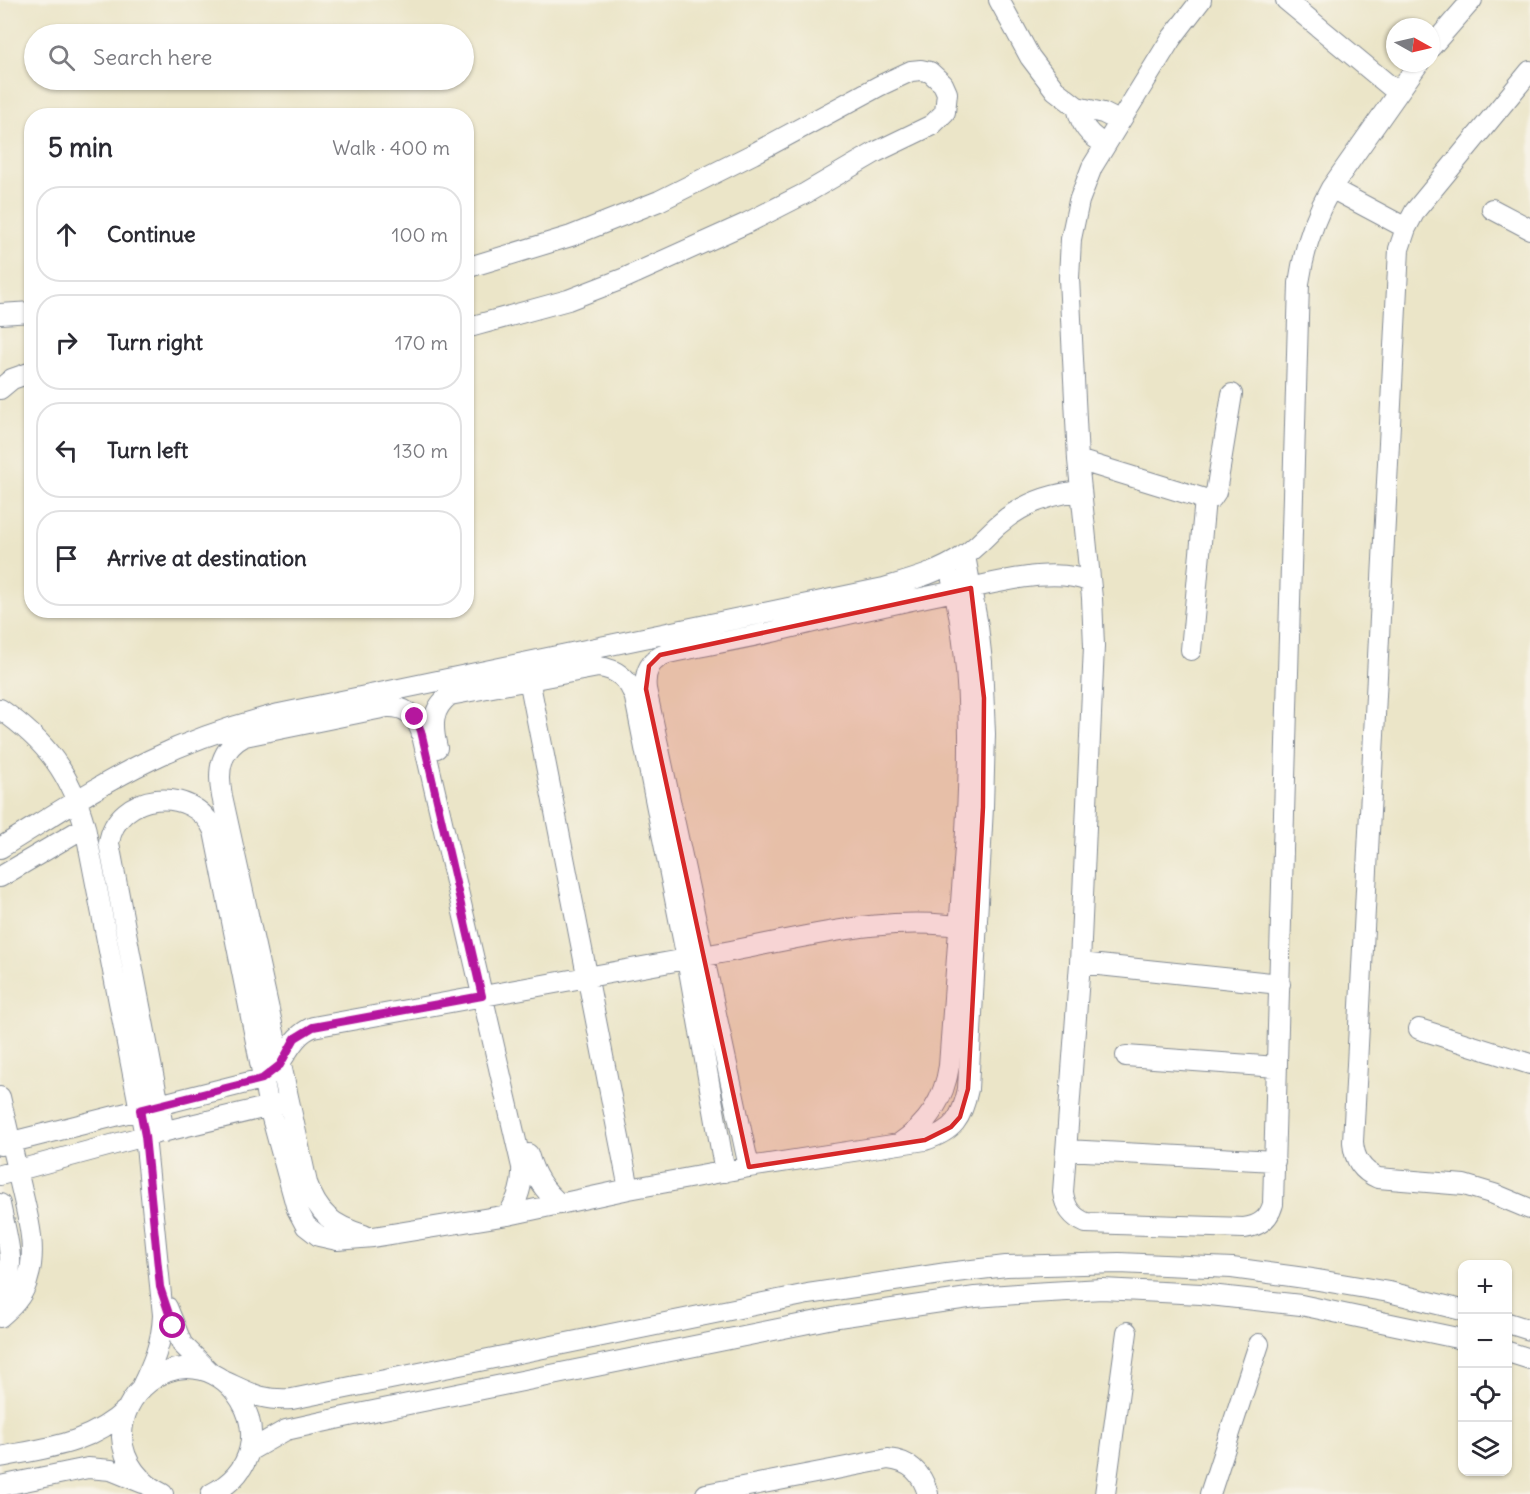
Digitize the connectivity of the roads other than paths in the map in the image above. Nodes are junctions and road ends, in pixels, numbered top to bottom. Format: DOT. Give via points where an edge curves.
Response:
graph roads {
  1 [pos="999,0"];
  2 [pos="1201,0"];
  3 [pos="1286,0"];
  4 [pos="1459,0"];
  5 [pos="1472,0"];
  6 [pos="1440,34"];
  7 [pos="1440,36"];
  8 [pos="1530,71"];
  9 [pos="1412,72"];
  10 [pos="1397,92"];
  11 [pos="1077,107"];
  12 [pos="1119,122"];
  13 [pos="1105,144"];
  14 [pos="1331,188"];
  15 [pos="1492,209"];
  16 [pos="1406,228"];
  17 [pos="1530,229"];
  18 [pos="474,266"];
  19 [pos="24,312"];
  20 [pos="0,314"];
  21 [pos="474,326"];
  22 [pos="24,375"];
  23 [pos="0,389"];
  24 [pos="1232,394"];
  25 [pos="1078,460"];
  26 [pos="1081,491"];
  27 [pos="1205,499"];
  28 [pos="957,561"];
  29 [pos="1090,582"];
  30 [pos="963,590"];
  31 [pos="1191,650"];
  32 [pos="529,679"];
  33 [pos="0,709"];
  34 [pos="78,801"];
  35 [pos="85,827"];
  36 [pos="0,848"];
  37 [pos="0,877"];
  38 [pos="968,927"];
  39 [pos="695,958"];
  40 [pos="1080,963"];
  41 [pos="588,977"];
  42 [pos="1280,984"];
  43 [pos="488,995"];
  44 [pos="1419,1029"];
  45 [pos="1126,1056"];
  46 [pos="1530,1064"];
  47 [pos="280,1065"];
  48 [pos="1277,1066"];
  49 [pos="262,1079"];
  50 [pos="0,1097"];
  51 [pos="278,1105"];
  52 [pos="149,1107"];
  53 [pos="155,1134"];
  54 [pos="5,1144"];
  55 [pos="1066,1150"];
  56 [pos="1275,1161"];
  57 [pos="749,1167"];
  58 [pos="725,1172"];
  59 [pos="9,1173"];
  60 [pos="629,1188"];
  61 [pos="0,1204"];
  62 [pos="560,1204"];
  63 [pos="1530,1209"];
  64 [pos="508,1215"];
  65 [pos="160,1287"];
  66 [pos="0,1294"];
  67 [pos="1458,1309"];
  68 [pos="0,1317"];
  69 [pos="1512,1324"];
  70 [pos="1530,1330"];
  71 [pos="1127,1332"];
  72 [pos="1458,1338"];
  73 [pos="1259,1344"];
  74 [pos="1512,1354"];
  75 [pos="1530,1359"];
  76 [pos="220,1378"];
  77 [pos="141,1388"];
  78 [pos="127,1409"];
  79 [pos="0,1457"];
  80 [pos="245,1460"];
  81 [pos="868,1462"];
  82 [pos="144,1483"];
  83 [pos="0,1486"];
  84 [pos="163,1494"];
  85 [pos="211,1494"];
  86 [pos="237,1494"];
  87 [pos="706,1494"];
  88 [pos="915,1494"];
  89 [pos="928,1494"];
  90 [pos="1105,1494"];
  91 [pos="1210,1494"];
  1 -- 11 [label="street" via="1037,69"];
  2 -- 12 [label="street" via="1179,25"];
  3 -- 10 [label="street"];
  4 -- 6 [label="street"];
  5 -- 7 [label="street"];
  8 -- 16 [label="street" via="1415,211"];
  9 -- 10 [label="street"];
  10 -- 14 [label="street"];
  11 -- 12 [label="street" via="1103,113"];
  11 -- 13 [label="street" via="1089,133"];
  12 -- 13 [label="street"];
  13 -- 25 [label="street" via="1079,201 1069,258"];
  14 -- 16 [label="street"];
  14 -- 42 [label="street" via="1307,243 1299,283"];
  15 -- 17 [label="street"];
  16 -- 63 [label="street" via="1397,260 1354,1151 1360,1166 1378,1178 1464,1185"];
  18 -- 21 [label="street" via="571,236 667,197 911,71 930,72 947,93 945,112 932,125 747,224 597,289"];
  19 -- 20 [label="street"];
  22 -- 23 [label="street"];
  24 -- 27 [label="street" via="1216,492"];
  25 -- 26 [label="street"];
  25 -- 27 [label="street"];
  26 -- 28 [label="street" via="1054,495 1018,510"];
  26 -- 29 [label="street"];
  27 -- 31 [label="street"];
  28 -- 30 [label="street"];
  28 -- 34 [label="street" via="911,580 858,594 261,718 175,748"];
  29 -- 30 [label="street" via="1054,575"];
  29 -- 40 [label="street" via="1094,646"];
  30 -- 38 [label="street" via="978,626 984,698 984,771"];
  30 -- 39 [label="street" via="668,653 649,666 646,689"];
  32 -- 39 [label="street" via="598,667 615,671 628,682"];
  32 -- 41 [label="street"];
  32 -- 43 [label="street" via="450,695 438,706 433,721"];
  33 -- 34 [label="street" via="48,752"];
  34 -- 35 [label="street"];
  34 -- 36 [label="street"];
  35 -- 37 [label="street"];
  35 -- 52 [label="street"];
  38 -- 39 [label="street" via="899,922 859,926"];
  38 -- 57 [label="street" via="970,1075 965,1103 951,1127 939,1135 900,1143"];
  39 -- 41 [label="street"];
  39 -- 57 [label="street"];
  39 -- 58 [label="street"];
  40 -- 42 [label="street"];
  40 -- 55 [label="street"];
  41 -- 43 [label="street"];
  41 -- 60 [label="street"];
  42 -- 48 [label="street"];
  43 -- 47 [label="street" via="313,1027 295,1038"];
  43 -- 47 [label="street" via="415,717 402,708 387,707 245,736 224,755 219,779"];
  43 -- 62 [label="street" via="532,1167 543,1188"];
  43 -- 64 [label="street" via="522,1167 521,1187"];
  44 -- 46 [label="street"];
  45 -- 48 [label="street"];
  47 -- 49 [label="street"];
  47 -- 51 [label="street"];
  48 -- 56 [label="street"];
  49 -- 51 [label="street"];
  49 -- 52 [label="street"];
  49 -- 52 [label="street" via="210,821 187,802 166,799 144,803 117,820 109,843"];
  50 -- 54 [label="street"];
  51 -- 53 [label="street"];
  51 -- 64 [label="street" via="292,1194 306,1226 319,1236 373,1237"];
  52 -- 53 [label="street"];
  52 -- 54 [label="street"];
  53 -- 59 [label="street"];
  53 -- 65 [label="street"];
  54 -- 59 [label="street"];
  55 -- 56 [label="street"];
  55 -- 56 [label="street" via="1066,1206 1075,1218 1092,1225 1257,1225 1268,1216 1273,1204"];
  57 -- 58 [label="street"];
  58 -- 60 [label="street"];
  59 -- 68 [label="street" via="32,1240 32,1262 20,1296"];
  60 -- 62 [label="street"];
  61 -- 66 [label="street" via="10,1264 8,1282"];
  62 -- 64 [label="street"];
  65 -- 76 [label="street" via="182,1344"];
  65 -- 77 [label="street" via="163,1332"];
  67 -- 76 [label="street" via="1389,1292 1232,1268 1119,1263 1006,1266 808,1294 292,1399 257,1396"];
  69 -- 70 [label="street"];
  71 -- 90 [label="street"];
  72 -- 80 [label="street" via="1301,1305 1201,1293 1102,1289 975,1297 838,1317 286,1430"];
  73 -- 91 [label="street"];
  74 -- 75 [label="street"];
  76 -- 77 [label="street" via="194,1369 175,1370 156,1376"];
  76 -- 80 [label="street" via="241,1398 250,1419 251,1441"];
  77 -- 78 [label="street"];
  78 -- 79 [label="street" via="114,1422 74,1442"];
  78 -- 82 [label="street" via="122,1441 126,1456"];
  80 -- 85 [label="street" via="228,1484"];
  80 -- 86 [label="street"];
  81 -- 87 [label="street"];
  81 -- 88 [label="street" via="900,1474"];
  81 -- 89 [label="street" via="888,1459 908,1464 918,1473"];
  82 -- 83 [label="street" via="111,1470 88,1468"];
  82 -- 84 [label="street"];
}
